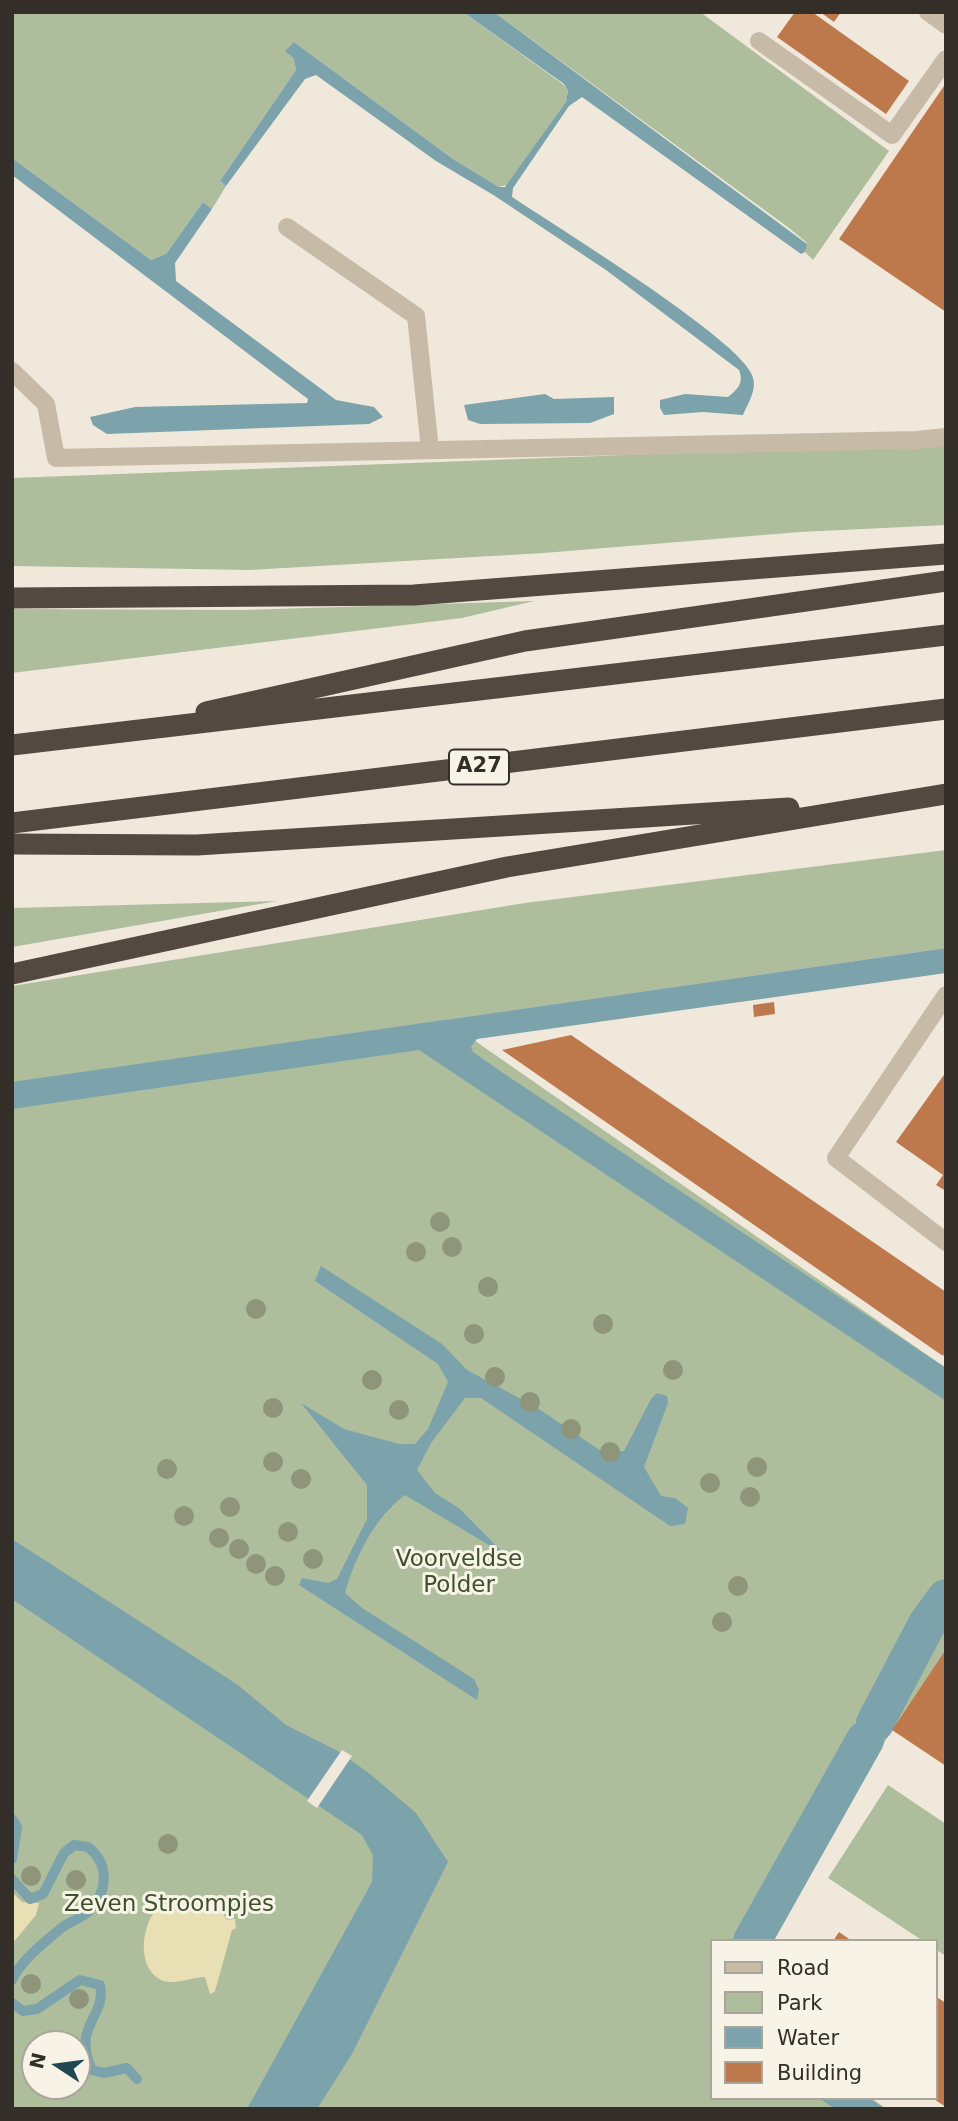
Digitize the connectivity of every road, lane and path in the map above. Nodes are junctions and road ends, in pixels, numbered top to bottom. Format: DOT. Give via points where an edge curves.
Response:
graph roads {
  1 [pos="928,12"];
  2 [pos="946,24"];
  3 [pos="759,41"];
  4 [pos="946,58"];
  5 [pos="287,227"];
  6 [pos="12,371"];
  7 [pos="946,437"];
  8 [pos="430,450"];
  9 [pos="946,554"];
  10 [pos="946,581"];
  11 [pos="12,598"];
  12 [pos="946,635"];
  13 [pos="946,709"];
  14 [pos="88,738"];
  15 [pos="12,745"];
  16 [pos="946,794"];
  17 [pos="906,801"];
  18 [pos="12,823"];
  19 [pos="12,844"];
  20 [pos="12,974"];
  21 [pos="946,995"];
  22 [pos="946,1242"];
  1 -- 2 [label="lane"];
  3 -- 4 [label="lane" via="892,135"];
  5 -- 8 [label="lane" via="416,316"];
  6 -- 8 [label="lane" via="46,404 55,458"];
  7 -- 8 [label="lane"];
  9 -- 11 [label="highway" via="414,595"];
  10 -- 14 [label="highway" via="525,641"];
  12 -- 14 [label="highway"];
  13 -- 18 [label="highway, A27"];
  14 -- 15 [label="highway"];
  16 -- 17 [label="highway"];
  17 -- 19 [label="highway" via="197,845"];
  17 -- 20 [label="highway" via="506,867"];
  21 -- 22 [label="lane" via="835,1158"];
}
